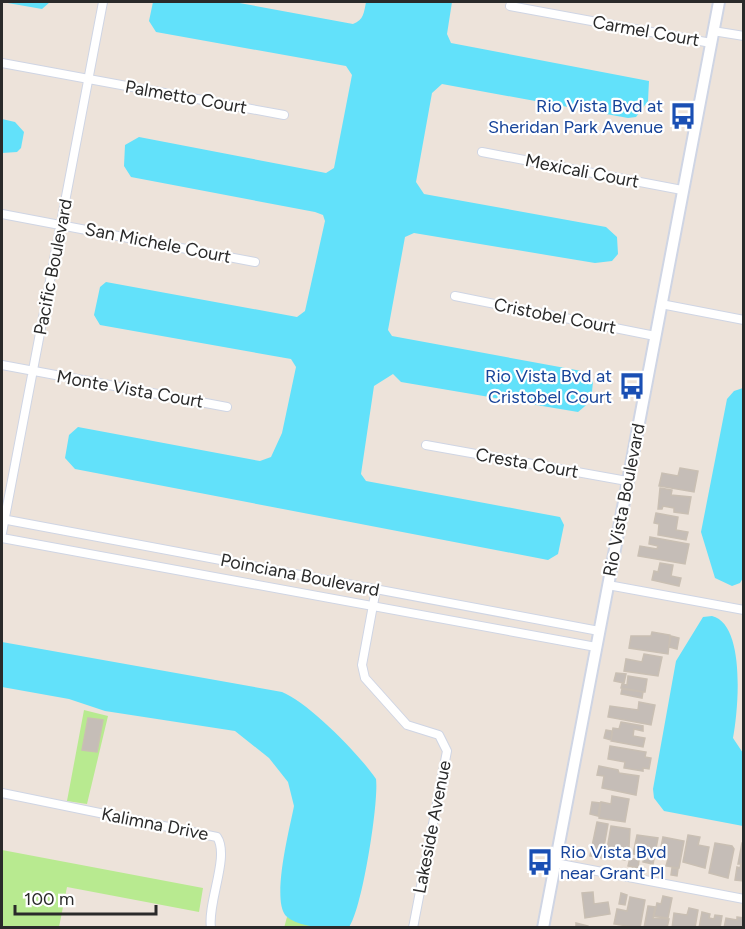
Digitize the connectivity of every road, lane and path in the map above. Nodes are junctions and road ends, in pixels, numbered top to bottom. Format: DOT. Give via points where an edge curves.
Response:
graph roads {
  1 [pos="103,2"];
  2 [pos="719,2"];
  3 [pos="510,6"];
  4 [pos="713,30"];
  5 [pos="744,36"];
  6 [pos="711,43"];
  7 [pos="2,63"];
  8 [pos="88,79"];
  9 [pos="285,115"];
  10 [pos="482,152"];
  11 [pos="682,190"];
  12 [pos="2,214"];
  13 [pos="61,225"];
  14 [pos="255,262"];
  15 [pos="455,296"];
  16 [pos="661,304"];
  17 [pos="744,320"];
  18 [pos="655,336"];
  19 [pos="2,365"];
  20 [pos="33,371"];
  21 [pos="227,407"];
  22 [pos="426,445"];
  23 [pos="627,481"];
  24 [pos="3,520"];
  25 [pos="2,533"];
  26 [pos="2,538"];
  27 [pos="186,554"];
  28 [pos="183,570"];
  29 [pos="608,585"];
  30 [pos="376,589"];
  31 [pos="372,606"];
  32 [pos="744,610"];
  33 [pos="599,631"];
  34 [pos="596,647"];
  35 [pos="2,793"];
  36 [pos="555,863"];
  37 [pos="744,899"];
  38 [pos="211,927"];
  39 [pos="413,927"];
  40 [pos="543,927"];
  1 -- 8 [label="street, Pacific Boulevard"];
  2 -- 4 [label="street, Rio Vista Boulevard"];
  3 -- 6 [label="street, Carmel Court"];
  4 -- 5 [label="street"];
  4 -- 6 [label="street, Rio Vista Boulevard"];
  6 -- 11 [label="street, Rio Vista Boulevard"];
  7 -- 8 [label="street, Palmetto Court"];
  8 -- 9 [label="street, Palmetto Court"];
  8 -- 13 [label="street, Pacific Boulevard"];
  10 -- 11 [label="street, Mexicali Court"];
  11 -- 16 [label="street, Rio Vista Boulevard"];
  12 -- 13 [label="street, San Michele Court"];
  13 -- 14 [label="street, San Michele Court"];
  13 -- 20 [label="street, Pacific Boulevard"];
  15 -- 18 [label="street, Cristobel Court"];
  16 -- 17 [label="street"];
  16 -- 18 [label="street, Rio Vista Boulevard"];
  18 -- 23 [label="street, Rio Vista Boulevard"];
  19 -- 20 [label="street, Monte Vista Court"];
  20 -- 21 [label="street, Monte Vista Court"];
  20 -- 24 [label="street, Pacific Boulevard"];
  22 -- 23 [label="street, Cresta Court"];
  23 -- 29 [label="street, Rio Vista Boulevard"];
  24 -- 25 [label="street, Pacific Boulevard"];
  24 -- 27 [label="street, Poinciana Boulevard"];
  26 -- 28 [label="street, Poinciana Boulevard"];
  27 -- 28 [label="street"];
  27 -- 30 [label="street, Poinciana Boulevard"];
  28 -- 31 [label="street, Poinciana Boulevard"];
  29 -- 32 [label="street"];
  29 -- 33 [label="street, Rio Vista Boulevard"];
  30 -- 31 [label="street, Lakeside Avenue"];
  30 -- 33 [label="street, Poinciana Boulevard"];
  31 -- 34 [label="street, Poinciana Boulevard"];
  31 -- 39 [label="street, Lakeside Avenue" via="362,665 365,678 407,725 439,735 447,751"];
  33 -- 34 [label="street, Rio Vista Boulevard"];
  34 -- 36 [label="street, Rio Vista Boulevard"];
  35 -- 38 [label="street, Kalimna Drive" via="217,837 222,847"];
  36 -- 37 [label="street"];
  36 -- 40 [label="street, Rio Vista Boulevard"];
}
